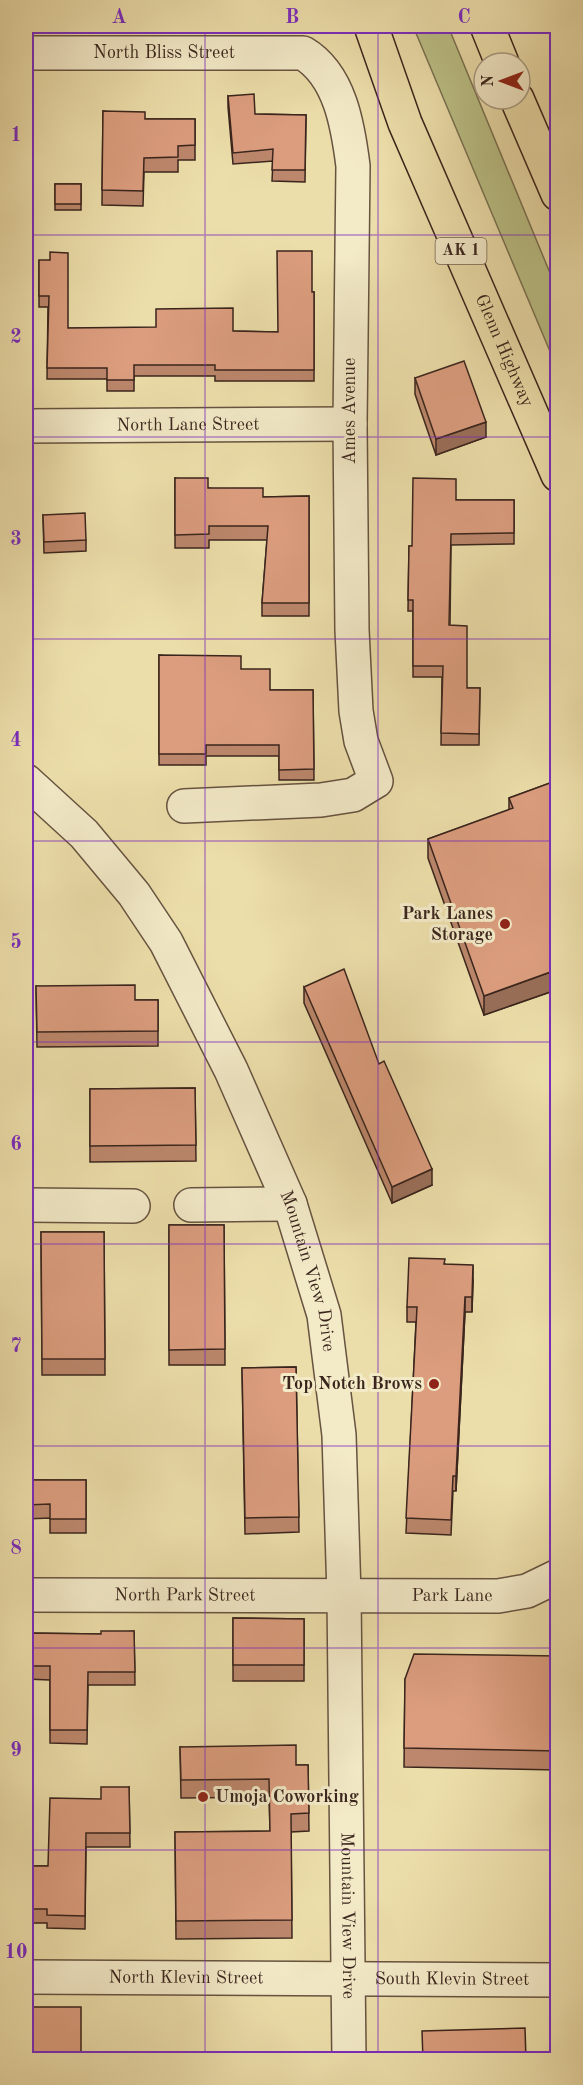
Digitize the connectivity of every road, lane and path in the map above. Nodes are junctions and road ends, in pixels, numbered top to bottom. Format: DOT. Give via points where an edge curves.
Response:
graph roads {
  1 [pos="370,26"];
  2 [pos="488,26"];
  3 [pos="497,51"];
  4 [pos="26,53"];
  5 [pos="303,53"];
  6 [pos="522,111"];
  7 [pos="558,194"];
  8 [pos="350,424"];
  9 [pos="26,426"];
  10 [pos="558,475"];
  11 [pos="26,781"];
  12 [pos="184,806"];
  13 [pos="290,1204"];
  14 [pos="26,1205"];
  15 [pos="191,1205"];
  16 [pos="133,1206"];
  17 [pos="558,1575"];
  18 [pos="26,1595"];
  19 [pos="344,1595"];
  20 [pos="26,1977"];
  21 [pos="348,1979"];
  22 [pos="558,1980"];
  23 [pos="350,2060"];
  1 -- 10 [label="highway, Glenn Highway / AK 1" via="405,123"];
  2 -- 3 [label="highway"];
  4 -- 5 [label="street, North Bliss Street"];
  5 -- 8 [label="street, Ames Avenue" via="317,61 329,78 349,134 353,166"];
  6 -- 7 [label="highway"];
  8 -- 9 [label="street, North Lane Street"];
  8 -- 12 [label="street, Ames Avenue" via="356,711 361,741 376,781 352,795 321,800"];
  11 -- 13 [label="street, Mountain View Drive" via="84,834 134,894 166,942 231,1070"];
  13 -- 15 [label="street"];
  13 -- 19 [label="street, Mountain View Drive" via="324,1315 339,1435"];
  14 -- 16 [label="street"];
  17 -- 19 [label="street, Park Lane" via="527,1591 498,1596"];
  18 -- 19 [label="street, North Park Street"];
  19 -- 21 [label="street, Mountain View Drive"];
  20 -- 21 [label="street, North Klevin Street"];
  21 -- 22 [label="street, South Klevin Street"];
  21 -- 23 [label="street, Mountain View Drive"];
}
